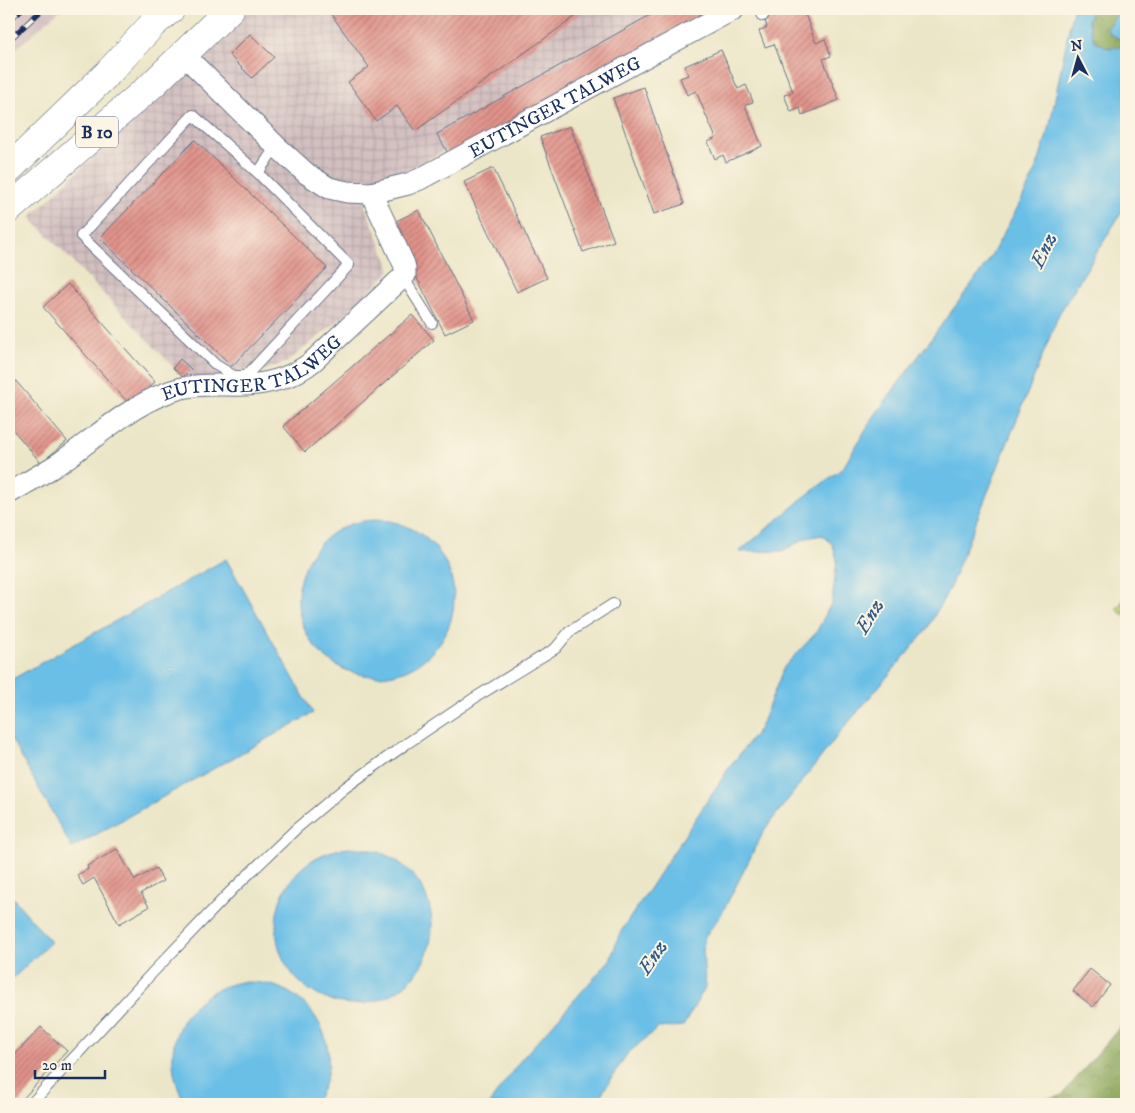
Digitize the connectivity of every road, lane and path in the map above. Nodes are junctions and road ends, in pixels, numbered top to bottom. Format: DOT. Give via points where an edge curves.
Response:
graph roads {
  1 [pos="230,9"];
  2 [pos="734,9"];
  3 [pos="162,16"];
  4 [pos="183,54"];
  5 [pos="276,146"];
  6 [pos="9,169"];
  7 [pos="258,173"];
  8 [pos="371,193"];
  9 [pos="9,209"];
  10 [pos="403,277"];
  11 [pos="432,323"];
  12 [pos="9,494"];
  13 [pos="613,604"];
  14 [pos="31,1104"];
  1 -- 4 [label="main road, B 10"];
  2 -- 8 [label="street, EUTINGER TALWEG" via="420,178"];
  3 -- 4 [label="main road"];
  3 -- 6 [label="main road, B 10"];
  4 -- 5 [label="street, EUTINGER TALWEG"];
  4 -- 9 [label="main road, B 10"];
  5 -- 7 [label="lane"];
  5 -- 8 [label="street, EUTINGER TALWEG" via="307,174 329,188"];
  7 -- 7 [label="lane" via="193,116 81,236 216,365 234,376 246,376 349,266"];
  8 -- 10 [label="street" via="404,264"];
  10 -- 11 [label="lane"];
  10 -- 12 [label="street, EUTINGER TALWEG" via="302,369 263,384 198,385 153,398"];
  13 -- 14 [label="lane" via="570,632 556,648 406,744 346,787 298,828 231,891"];
}
